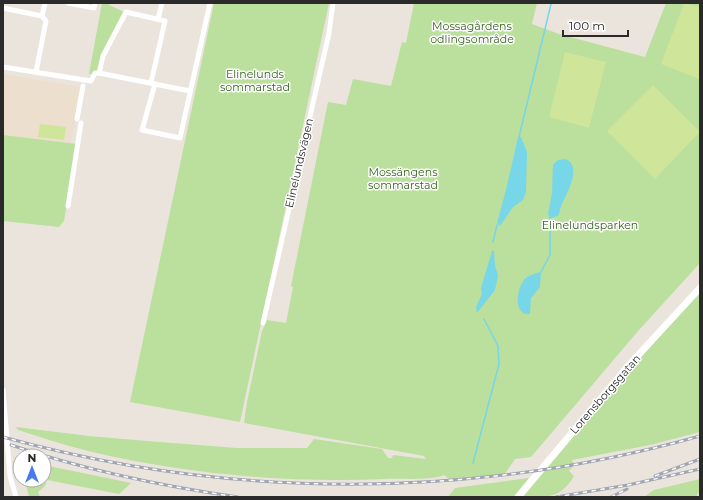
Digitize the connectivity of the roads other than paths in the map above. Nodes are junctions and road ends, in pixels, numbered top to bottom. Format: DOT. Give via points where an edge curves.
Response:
graph roads {
  1 [pos="45,3"];
  2 [pos="68,3"];
  3 [pos="95,3"];
  4 [pos="162,3"];
  5 [pos="210,3"];
  6 [pos="333,3"];
  7 [pos="3,8"];
  8 [pos="42,16"];
  9 [pos="158,19"];
  10 [pos="3,67"];
  11 [pos="36,72"];
  12 [pos="99,73"];
  13 [pos="153,83"];
  14 [pos="83,86"];
  15 [pos="190,92"];
  16 [pos="68,206"];
  17 [pos="700,287"];
  18 [pos="263,323"];
  19 [pos="3,390"];
  20 [pos="16,497"];
  21 [pos="518,497"];
  1 -- 8 [label="street"];
  2 -- 3 [label="street" via="94,8"];
  4 -- 9 [label="street"];
  5 -- 15 [label="street"];
  6 -- 18 [label="street, Elinelundsvägen" via="329,33"];
  7 -- 8 [label="street"];
  8 -- 11 [label="street" via="46,21"];
  9 -- 12 [label="street" via="126,12 103,56"];
  9 -- 13 [label="street" via="165,21"];
  10 -- 11 [label="street"];
  11 -- 12 [label="street" via="91,81 95,74"];
  12 -- 13 [label="street"];
  13 -- 15 [label="street"];
  13 -- 15 [label="street" via="142,130 180,138"];
  14 -- 16 [label="street"];
  17 -- 21 [label="main road, Lorensborgsgatan" via="620,375"];
  19 -- 20 [label="street" via="10,476"];
}
